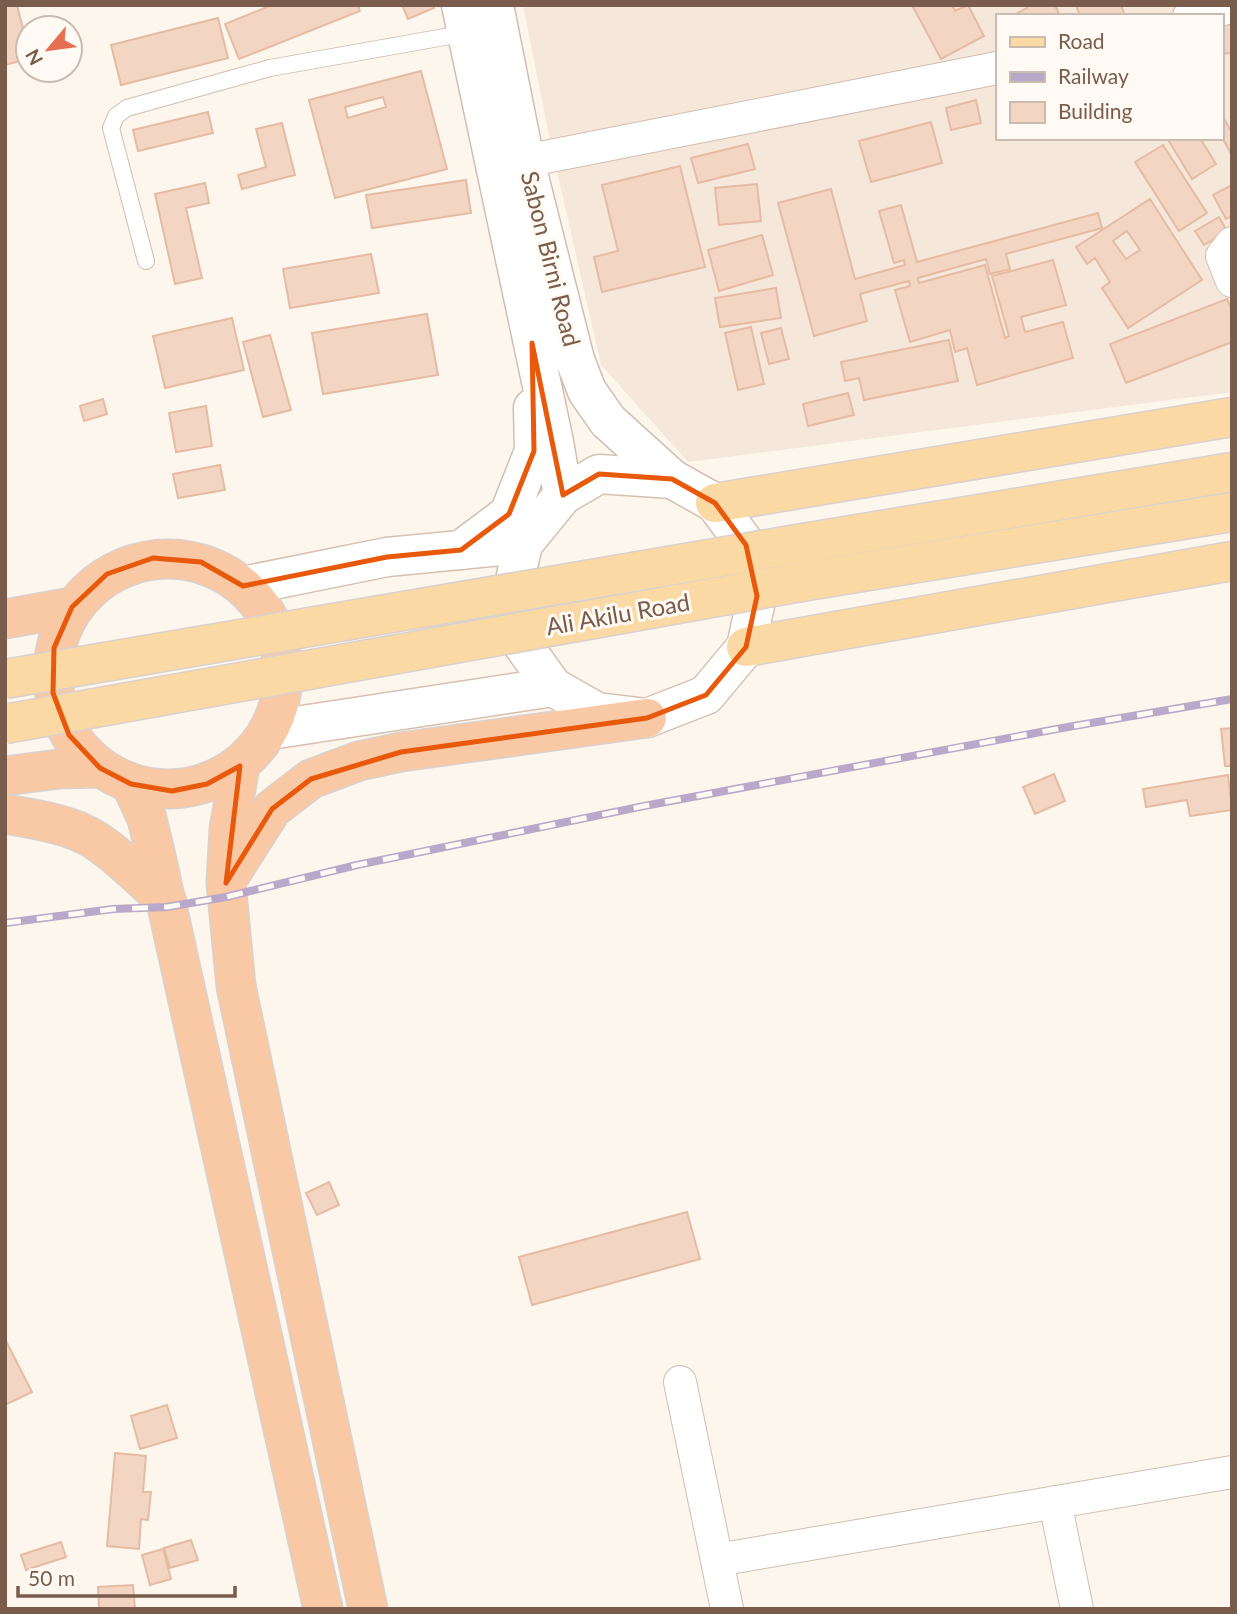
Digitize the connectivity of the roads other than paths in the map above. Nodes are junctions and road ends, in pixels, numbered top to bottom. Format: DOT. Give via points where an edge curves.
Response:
graph roads {
  1 [pos="494,5"];
  2 [pos="1232,7"];
  3 [pos="1199,14"];
  4 [pos="464,19"];
  5 [pos="996,68"];
  6 [pos="525,160"];
  7 [pos="1232,243"];
  8 [pos="146,261"];
  9 [pos="1232,281"];
  10 [pos="532,343"];
  11 [pos="1232,417"];
  12 [pos="1232,472"];
  13 [pos="672,480"];
  14 [pos="563,495"];
  15 [pos="715,503"];
  16 [pos="1232,512"];
  17 [pos="523,544"];
  18 [pos="461,550"];
  19 [pos="1232,561"];
  20 [pos="243,586"];
  21 [pos="72,607"];
  22 [pos="5,619"];
  23 [pos="746,647"];
  24 [pos="5,678"];
  25 [pos="554,687"];
  26 [pos="647,718"];
  27 [pos="5,724"];
  28 [pos="270,730"];
  29 [pos="240,766"];
  30 [pos="5,776"];
  31 [pos="115,776"];
  32 [pos="5,814"];
  33 [pos="226,883"];
  34 [pos="167,902"];
  35 [pos="680,1382"];
  36 [pos="1232,1472"];
  37 [pos="1055,1502"];
  38 [pos="717,1560"];
  39 [pos="323,1609"];
  40 [pos="368,1609"];
  41 [pos="727,1609"];
  42 [pos="1077,1609"];
  1 -- 6 [label="main road, Sabon Birni Road"];
  2 -- 3 [label="street"];
  4 -- 8 [label="lane" via="270,68 127,108 116,116 111,128"];
  4 -- 10 [label="main road, Sabon Birni Road"];
  5 -- 6 [label="street"];
  6 -- 13 [label="main road, Sabon Birni Road" via="575,360 587,391 608,421"];
  7 -- 9 [label="street" via="1222,256"];
  10 -- 14 [label="main road, Sabon Birni Road"];
  10 -- 18 [label="main road" via="534,451 509,513"];
  11 -- 15 [label="main road"];
  12 -- 24 [label="main road, Ali Akilu Road, bridge"];
  13 -- 14 [label="main road" via="599,474"];
  13 -- 15 [label="main road"];
  14 -- 17 [label="main road"];
  15 -- 23 [label="main road" via="746,545 757,596"];
  16 -- 27 [label="main road, Ali Akilu Road, bridge" via="807,581"];
  17 -- 18 [label="main road"];
  17 -- 25 [label="main road" via="512,594 523,645"];
  18 -- 20 [label="main road" via="387,557"];
  19 -- 23 [label="main road"];
  20 -- 21 [label="highway" via="201,562 153,558 107,574"];
  20 -- 28 [label="highway" via="270,618 282,657 281,699"];
  21 -- 22 [label="highway"];
  21 -- 31 [label="highway" via="54,648 53,693 69,735"];
  23 -- 26 [label="main road" via="706,695"];
  25 -- 26 [label="main road" via="597,712"];
  25 -- 28 [label="main road"];
  26 -- 33 [label="highway" via="401,752 311,779 272,809"];
  28 -- 29 [label="highway"];
  29 -- 31 [label="highway" via="207,784 172,791"];
  29 -- 33 [label="highway"];
  30 -- 31 [label="highway" via="59,769"];
  31 -- 34 [label="highway" via="147,820"];
  32 -- 34 [label="highway" via="94,839"];
  33 -- 40 [label="highway" via="236,986"];
  34 -- 39 [label="highway"];
  35 -- 38 [label="street"];
  36 -- 37 [label="street"];
  37 -- 38 [label="street"];
  37 -- 42 [label="street"];
  38 -- 41 [label="street"];
}
